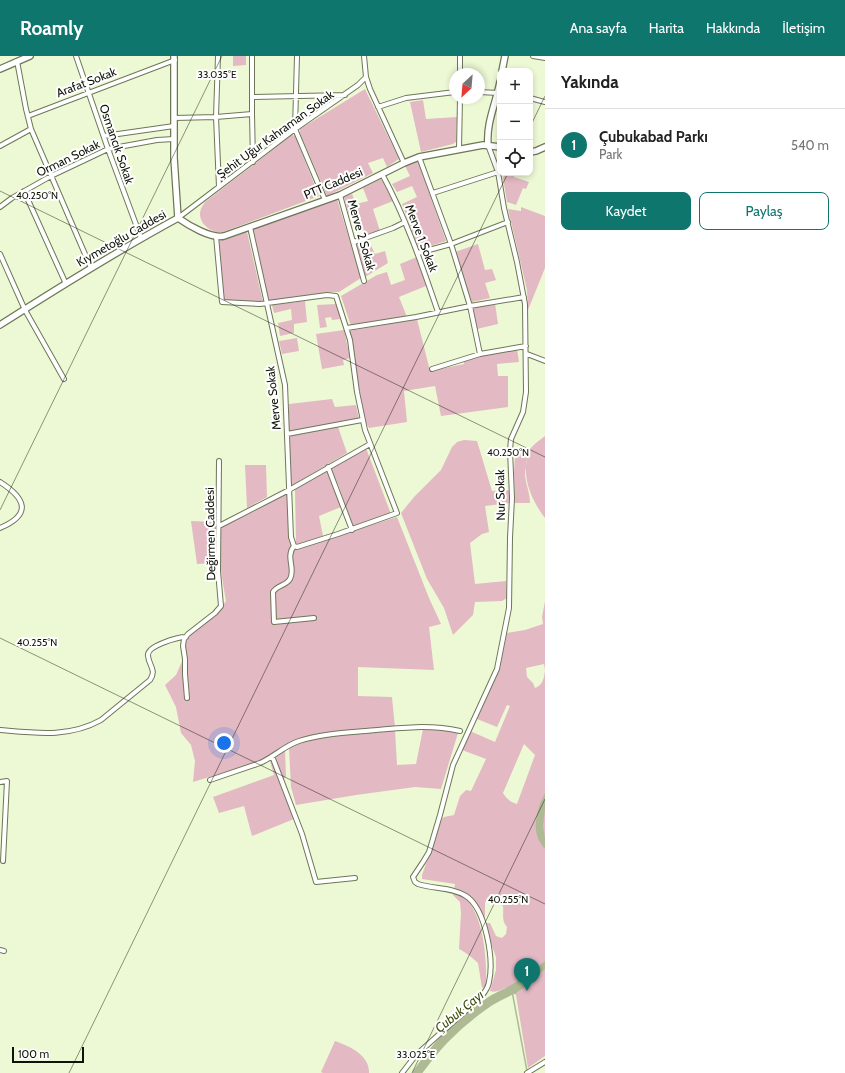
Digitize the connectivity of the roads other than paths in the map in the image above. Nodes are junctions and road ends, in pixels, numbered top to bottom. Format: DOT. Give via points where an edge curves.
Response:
graph roads {
  1 [pos="30,56"];
  2 [pos="76,56"];
  3 [pos="218,56"];
  4 [pos="252,56"];
  5 [pos="297,56"];
  6 [pos="364,56"];
  7 [pos="460,56"];
  8 [pos="505,56"];
  9 [pos="533,56"];
  10 [pos="175,58"];
  11 [pos="545,58"];
  12 [pos="17,61"];
  13 [pos="460,68"];
  14 [pos="503,68"];
  15 [pos="0,69"];
  16 [pos="366,77"];
  17 [pos="88,92"];
  18 [pos="485,92"];
  19 [pos="449,93"];
  20 [pos="497,93"];
  21 [pos="345,95"];
  22 [pos="296,96"];
  23 [pos="252,97"];
  24 [pos="497,99"];
  25 [pos="533,99"];
  26 [pos="545,102"];
  27 [pos="460,104"];
  28 [pos="378,106"];
  29 [pos="252,114"];
  30 [pos="28,116"];
  31 [pos="216,117"];
  32 [pos="174,118"];
  33 [pos="174,126"];
  34 [pos="31,129"];
  35 [pos="296,129"];
  36 [pos="104,136"];
  37 [pos="174,139"];
  38 [pos="488,145"];
  39 [pos="0,146"];
  40 [pos="497,146"];
  41 [pos="545,147"];
  42 [pos="108,149"];
  43 [pos="459,149"];
  44 [pos="533,152"];
  45 [pos="419,157"];
  46 [pos="253,162"];
  47 [pos="404,163"];
  48 [pos="497,165"];
  49 [pos="497,171"];
  50 [pos="382,174"];
  51 [pos="51,176"];
  52 [pos="500,176"];
  53 [pos="219,188"];
  54 [pos="24,191"];
  55 [pos="433,193"];
  56 [pos="340,195"];
  57 [pos="325,200"];
  58 [pos="0,207"];
  59 [pos="178,218"];
  60 [pos="405,222"];
  61 [pos="508,222"];
  62 [pos="250,227"];
  63 [pos="216,236"];
  64 [pos="141,238"];
  65 [pos="354,242"];
  66 [pos="451,244"];
  67 [pos="0,254"];
  68 [pos="418,254"];
  69 [pos="91,268"];
  70 [pos="364,281"];
  71 [pos="66,284"];
  72 [pos="524,297"];
  73 [pos="267,303"];
  74 [pos="470,306"];
  75 [pos="25,310"];
  76 [pos="438,312"];
  77 [pos="0,326"];
  78 [pos="347,328"];
  79 [pos="526,346"];
  80 [pos="480,354"];
  81 [pos="527,354"];
  82 [pos="545,361"];
  83 [pos="432,369"];
  84 [pos="64,379"];
  85 [pos="362,420"];
  86 [pos="287,434"];
  87 [pos="370,444"];
  88 [pos="219,461"];
  89 [pos="328,467"];
  90 [pos="0,482"];
  91 [pos="289,490"];
  92 [pos="219,526"];
  93 [pos="0,528"];
  94 [pos="352,530"];
  95 [pos="294,546"];
  96 [pos="314,618"];
  97 [pos="186,636"];
  98 [pos="187,698"];
  99 [pos="0,730"];
  100 [pos="460,731"];
  101 [pos="272,756"];
  102 [pos="210,780"];
  103 [pos="0,782"];
  104 [pos="3,861"];
  105 [pos="355,878"];
  106 [pos="545,1062"];
  107 [pos="402,1073"];
  108 [pos="527,1073"];
  1 -- 12 [label="street"];
  2 -- 17 [label="street, Osmancık Sokak"];
  3 -- 31 [label="street"];
  4 -- 23 [label="street"];
  5 -- 22 [label="street"];
  6 -- 16 [label="street"];
  7 -- 13 [label="street"];
  8 -- 14 [label="street"];
  9 -- 11 [label="street"];
  10 -- 17 [label="street, Arafat Sokak"];
  10 -- 32 [label="street, Kıymetoğlu Caddesi"];
  12 -- 15 [label="street"];
  12 -- 30 [label="street"];
  16 -- 21 [label="street, Şehit Uğur Kahraman Sokak"];
  16 -- 28 [label="street"];
  17 -- 30 [label="street, Arafat Sokak"];
  17 -- 36 [label="street, Osmancık Sokak"];
  18 -- 20 [label="street"];
  19 -- 28 [label="street" via="406,98"];
  21 -- 22 [label="street"];
  21 -- 35 [label="street, Şehit Uğur Kahraman Sokak"];
  22 -- 23 [label="street"];
  22 -- 35 [label="street"];
  23 -- 29 [label="street"];
  24 -- 38 [label="street" via="489,123"];
  25 -- 26 [label="street"];
  27 -- 43 [label="street"];
  28 -- 47 [label="street"];
  29 -- 31 [label="street"];
  29 -- 46 [label="street"];
  30 -- 34 [label="street"];
  31 -- 32 [label="street"];
  31 -- 53 [label="street"];
  32 -- 33 [label="street, Kıymetoğlu Caddesi"];
  33 -- 36 [label="street"];
  33 -- 37 [label="street, Kıymetoğlu Caddesi"];
  34 -- 39 [label="street"];
  34 -- 51 [label="street"];
  35 -- 46 [label="street, Şehit Uğur Kahraman Sokak"];
  35 -- 57 [label="street"];
  36 -- 42 [label="street, Osmancık Sokak"];
  37 -- 42 [label="street, Orman Sokak"];
  37 -- 59 [label="street, Kıymetoğlu Caddesi"];
  38 -- 40 [label="street, PTT Caddesi"];
  38 -- 43 [label="street, PTT Caddesi"];
  38 -- 48 [label="street, Nur Sokak"];
  41 -- 44 [label="street"];
  42 -- 51 [label="street, Orman Sokak"];
  42 -- 64 [label="street, Osmancık Sokak"];
  43 -- 45 [label="street, PTT Caddesi"];
  45 -- 47 [label="street, PTT Caddesi"];
  45 -- 55 [label="street"];
  46 -- 53 [label="street, Şehit Uğur Kahraman Sokak"];
  47 -- 50 [label="street, PTT Caddesi"];
  49 -- 55 [label="street"];
  50 -- 56 [label="street, PTT Caddesi"];
  50 -- 60 [label="street, Merve 1 Sokak"];
  51 -- 54 [label="street, Orman Sokak"];
  51 -- 69 [label="street"];
  52 -- 61 [label="street, Nur Sokak"];
  53 -- 59 [label="street, Şehit Uğur Kahraman Sokak"];
  54 -- 58 [label="street, Orman Sokak"];
  54 -- 71 [label="street"];
  55 -- 66 [label="street"];
  56 -- 57 [label="street, PTT Caddesi"];
  56 -- 65 [label="street, Merve 2 Sokak"];
  57 -- 62 [label="street, PTT Caddesi"];
  59 -- 63 [label="street"];
  59 -- 64 [label="street, Kıymetoğlu Caddesi"];
  60 -- 65 [label="street"];
  60 -- 68 [label="street, Merve 1 Sokak"];
  61 -- 66 [label="street"];
  61 -- 72 [label="street, Nur Sokak"];
  62 -- 63 [label="street, PTT Caddesi" via="224,236"];
  62 -- 73 [label="street, Merve Sokak"];
  63 -- 73 [label="street" via="222,302"];
  64 -- 69 [label="street, Kıymetoğlu Caddesi"];
  65 -- 70 [label="street, Merve 2 Sokak"];
  66 -- 68 [label="street"];
  66 -- 74 [label="street"];
  67 -- 75 [label="street"];
  68 -- 76 [label="street, Merve 1 Sokak"];
  69 -- 71 [label="street, Kıymetoğlu Caddesi"];
  71 -- 75 [label="street, Kıymetoğlu Caddesi"];
  72 -- 74 [label="street"];
  72 -- 79 [label="street, Nur Sokak"];
  73 -- 78 [label="street" via="336,296"];
  73 -- 86 [label="street, Merve Sokak" via="285,385"];
  74 -- 76 [label="street"];
  74 -- 80 [label="street"];
  75 -- 77 [label="street, Kıymetoğlu Caddesi"];
  75 -- 84 [label="street"];
  76 -- 78 [label="street"];
  78 -- 85 [label="street"];
  79 -- 80 [label="street"];
  79 -- 81 [label="street, Nur Sokak"];
  80 -- 83 [label="street"];
  81 -- 82 [label="street"];
  81 -- 107 [label="street, Nur Sokak" via="525,402 511,439 510,603 497,669 453,765 429,852 413,880 423,885 455,891 470,899 488,938 491,961 489,982 480,998 416,1055"];
  85 -- 86 [label="street"];
  85 -- 87 [label="street"];
  86 -- 91 [label="street, Merve Sokak"];
  87 -- 89 [label="street"];
  87 -- 94 [label="street" via="397,513"];
  88 -- 92 [label="street, Değirmen Caddesi"];
  89 -- 91 [label="street"];
  89 -- 94 [label="street"];
  90 -- 93 [label="street" via="19,498 23,505 11,523"];
  91 -- 92 [label="street"];
  91 -- 95 [label="street, Merve Sokak" via="291,537"];
  92 -- 97 [label="street, Değirmen Caddesi" via="218,571 222,606"];
  94 -- 95 [label="street"];
  95 -- 96 [label="street" via="290,552 291,578 276,587 273,592 274,622"];
  97 -- 98 [label="street" via="183,646"];
  97 -- 99 [label="street" via="150,650 148,656 154,672 150,680 94,724 73,731 42,734"];
  100 -- 101 [label="street" via="428,728 345,733 299,741"];
  101 -- 102 [label="street" via="260,763"];
  101 -- 105 [label="street" via="302,834 316,882"];
  103 -- 104 [label="street" via="7,781"];
  106 -- 108 [label="street"];
}
